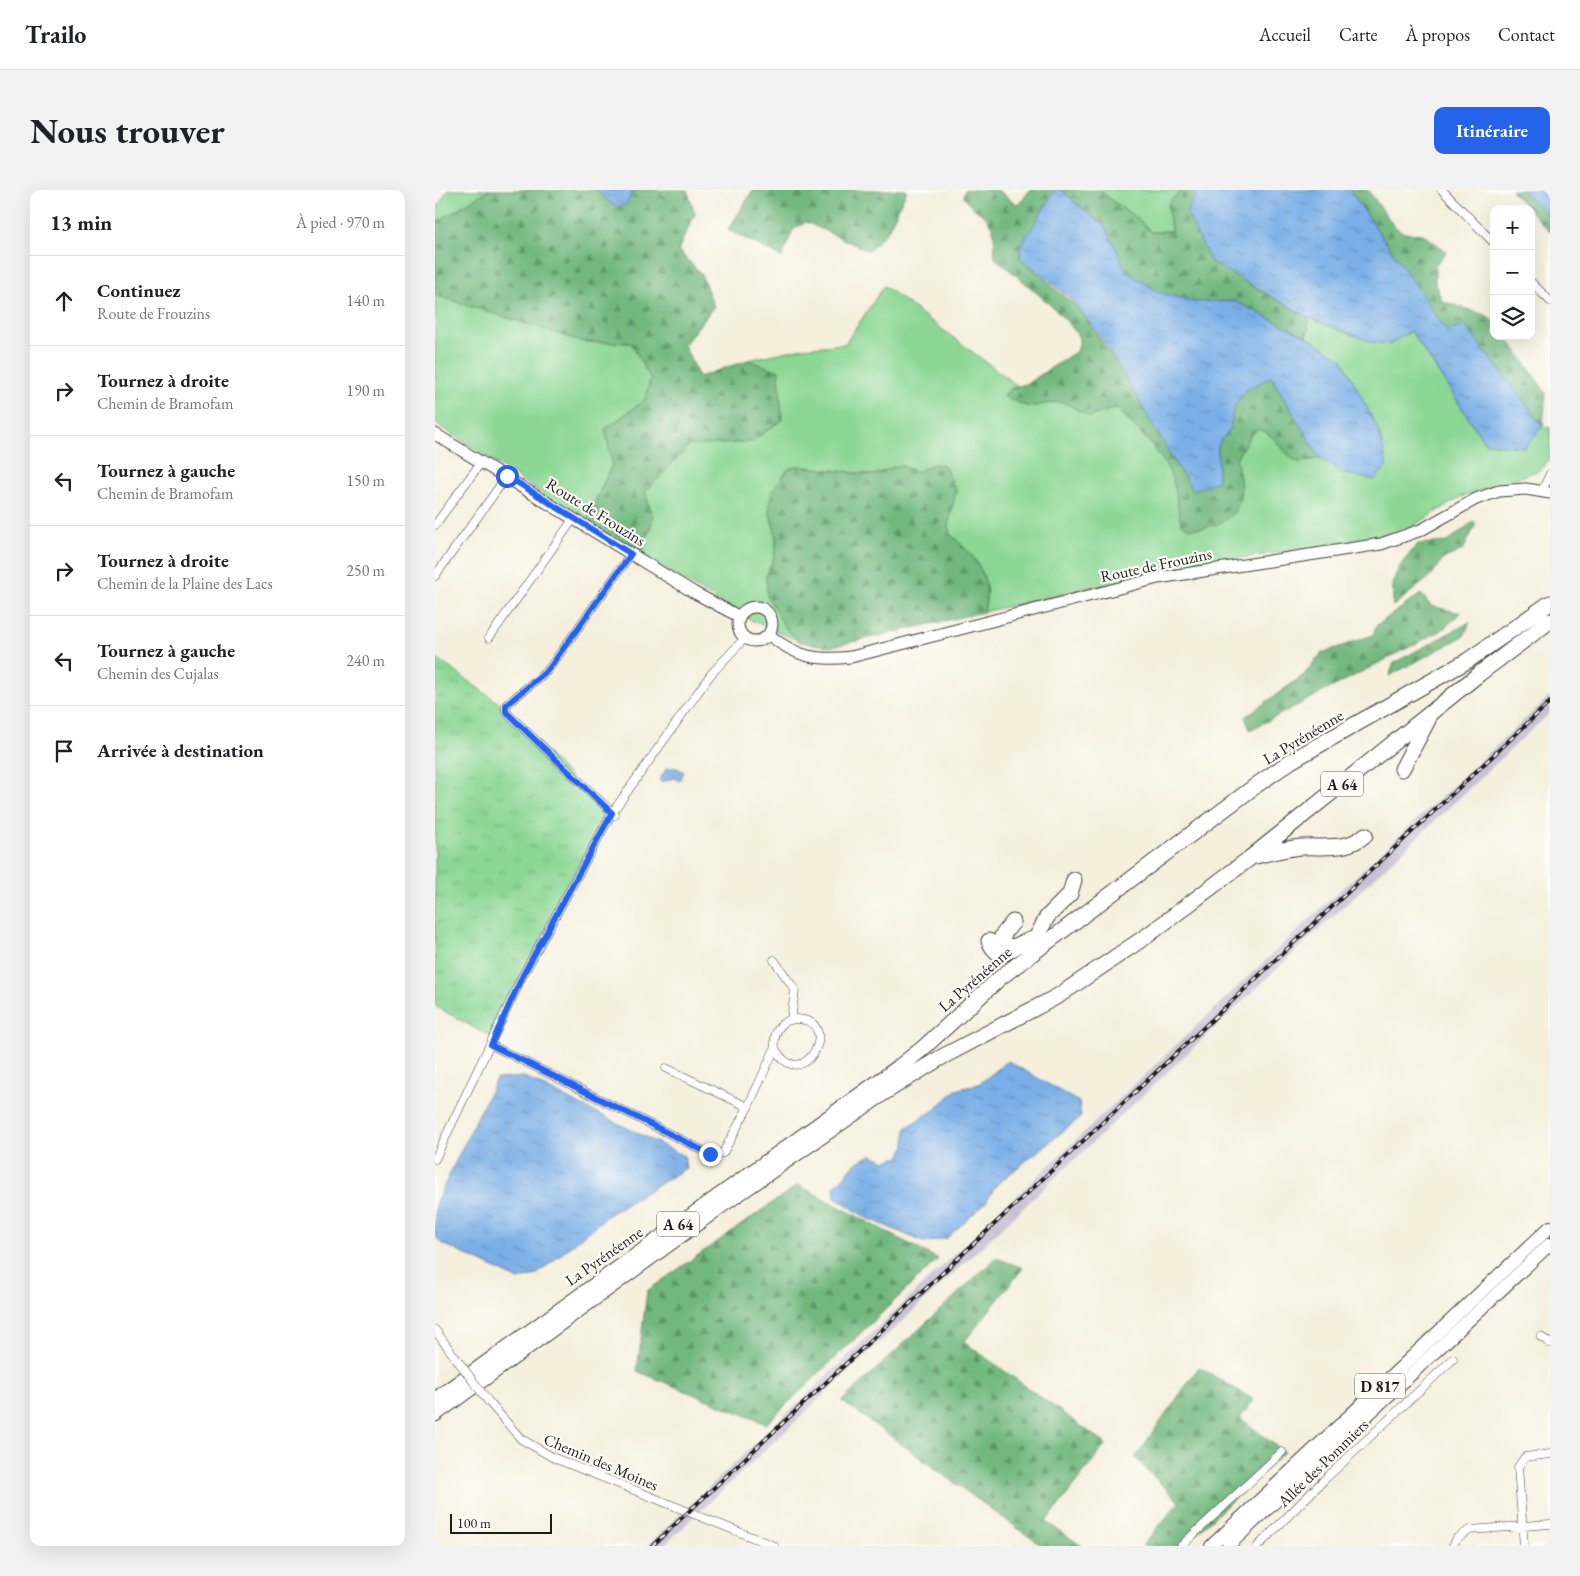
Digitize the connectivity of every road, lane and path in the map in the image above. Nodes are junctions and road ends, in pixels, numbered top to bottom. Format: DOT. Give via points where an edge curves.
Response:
graph roads {
  1 [pos="1442,190"];
  2 [pos="1490,239"];
  3 [pos="1535,286"];
  4 [pos="1550,301"];
  5 [pos="435,435"];
  6 [pos="482,461"];
  7 [pos="1550,474"];
  8 [pos="507,476"];
  9 [pos="1546,492"];
  10 [pos="574,518"];
  11 [pos="435,525"];
  12 [pos="631,554"];
  13 [pos="435,576"];
  14 [pos="1550,603"];
  15 [pos="740,617"];
  16 [pos="1550,621"];
  17 [pos="769,635"];
  18 [pos="489,638"];
  19 [pos="745,638"];
  20 [pos="1434,710"];
  21 [pos="1402,769"];
  22 [pos="614,814"];
  23 [pos="1365,835"];
  24 [pos="1250,858"];
  25 [pos="1074,880"];
  26 [pos="1047,917"];
  27 [pos="1013,922"];
  28 [pos="1065,928"];
  29 [pos="1036,938"];
  30 [pos="989,941"];
  31 [pos="1024,950"];
  32 [pos="774,960"];
  33 [pos="791,1020"];
  34 [pos="491,1045"];
  35 [pos="775,1048"];
  36 [pos="667,1068"];
  37 [pos="748,1107"];
  38 [pos="435,1159"];
  39 [pos="1550,1227"];
  40 [pos="1550,1244"];
  41 [pos="435,1330"];
  42 [pos="1541,1337"];
  43 [pos="1550,1342"];
  44 [pos="1453,1360"];
  45 [pos="435,1400"];
  46 [pos="435,1414"];
  47 [pos="1282,1452"];
  48 [pos="1550,1454"];
  49 [pos="1550,1524"];
  50 [pos="1521,1527"];
  51 [pos="1263,1545"];
  52 [pos="774,1546"];
  53 [pos="1181,1546"];
  54 [pos="1211,1546"];
  55 [pos="1228,1546"];
  56 [pos="1453,1546"];
  57 [pos="1524,1546"];
  1 -- 2 [label="street"];
  3 -- 4 [label="street"];
  5 -- 6 [label="main road, Route de Frouzins"];
  6 -- 8 [label="main road, Route de Frouzins"];
  6 -- 11 [label="street"];
  7 -- 9 [label="street"];
  8 -- 10 [label="main road, Route de Frouzins"];
  8 -- 13 [label="street"];
  9 -- 17 [label="main road, Route de Frouzins" via="1516,489 1490,494 1430,526 1381,544 1158,578 851,657 821,659 806,656 792,652"];
  10 -- 12 [label="main road, Route de Frouzins"];
  10 -- 18 [label="street"];
  12 -- 15 [label="main road, Route de Frouzins"];
  12 -- 22 [label="street" via="548,670 506,705 506,712"];
  14 -- 28 [label="highway, La Pyrénéenne / A 64" via="1467,661 1291,761"];
  15 -- 17 [label="main road" via="748,609 765,610 773,624"];
  15 -- 19 [label="main road" via="739,628"];
  16 -- 20 [label="highway, La Pyrénéenne / A 64"];
  17 -- 19 [label="main road" via="760,641"];
  19 -- 22 [label="street" via="711,674"];
  20 -- 21 [label="highway"];
  20 -- 24 [label="highway, La Pyrénéenne / A 64"];
  22 -- 34 [label="street" via="523,975"];
  23 -- 24 [label="highway" via="1344,846 1302,847"];
  24 -- 46 [label="highway, La Pyrénéenne / A 64" via="1149,935 1058,996 940,1058 885,1092 726,1202"];
  25 -- 26 [label="highway" via="1070,894"];
  26 -- 29 [label="highway"];
  26 -- 31 [label="highway"];
  27 -- 31 [label="highway" via="1004,932 1003,940 1009,947"];
  28 -- 29 [label="highway"];
  28 -- 31 [label="highway, La Pyrénéenne / A 64"];
  29 -- 31 [label="highway"];
  30 -- 31 [label="highway" via="995,952 1002,954"];
  31 -- 45 [label="highway, La Pyrénéenne / A 64" via="897,1068"];
  32 -- 33 [label="street" via="795,990"];
  33 -- 35 [label="street" via="783,1023 775,1033"];
  33 -- 35 [label="street" via="803,1020 814,1028 819,1039 816,1053 798,1064 782,1059"];
  34 -- 37 [label="street" via="710,1154 723,1152"];
  34 -- 38 [label="street"];
  35 -- 37 [label="street"];
  36 -- 37 [label="street"];
  39 -- 54 [label="main road, D 817"];
  40 -- 55 [label="main road, D 817"];
  41 -- 52 [label="street, Chemin des Moines, bridge" via="521,1439 554,1458"];
  42 -- 43 [label="street"];
  44 -- 51 [label="street, Allée des Pommiers" via="1324,1480"];
  47 -- 53 [label="street"];
  48 -- 50 [label="street" via="1525,1456 1518,1467"];
  49 -- 50 [label="street"];
  50 -- 56 [label="street" via="1470,1530 1457,1538"];
  50 -- 57 [label="street"];
}
